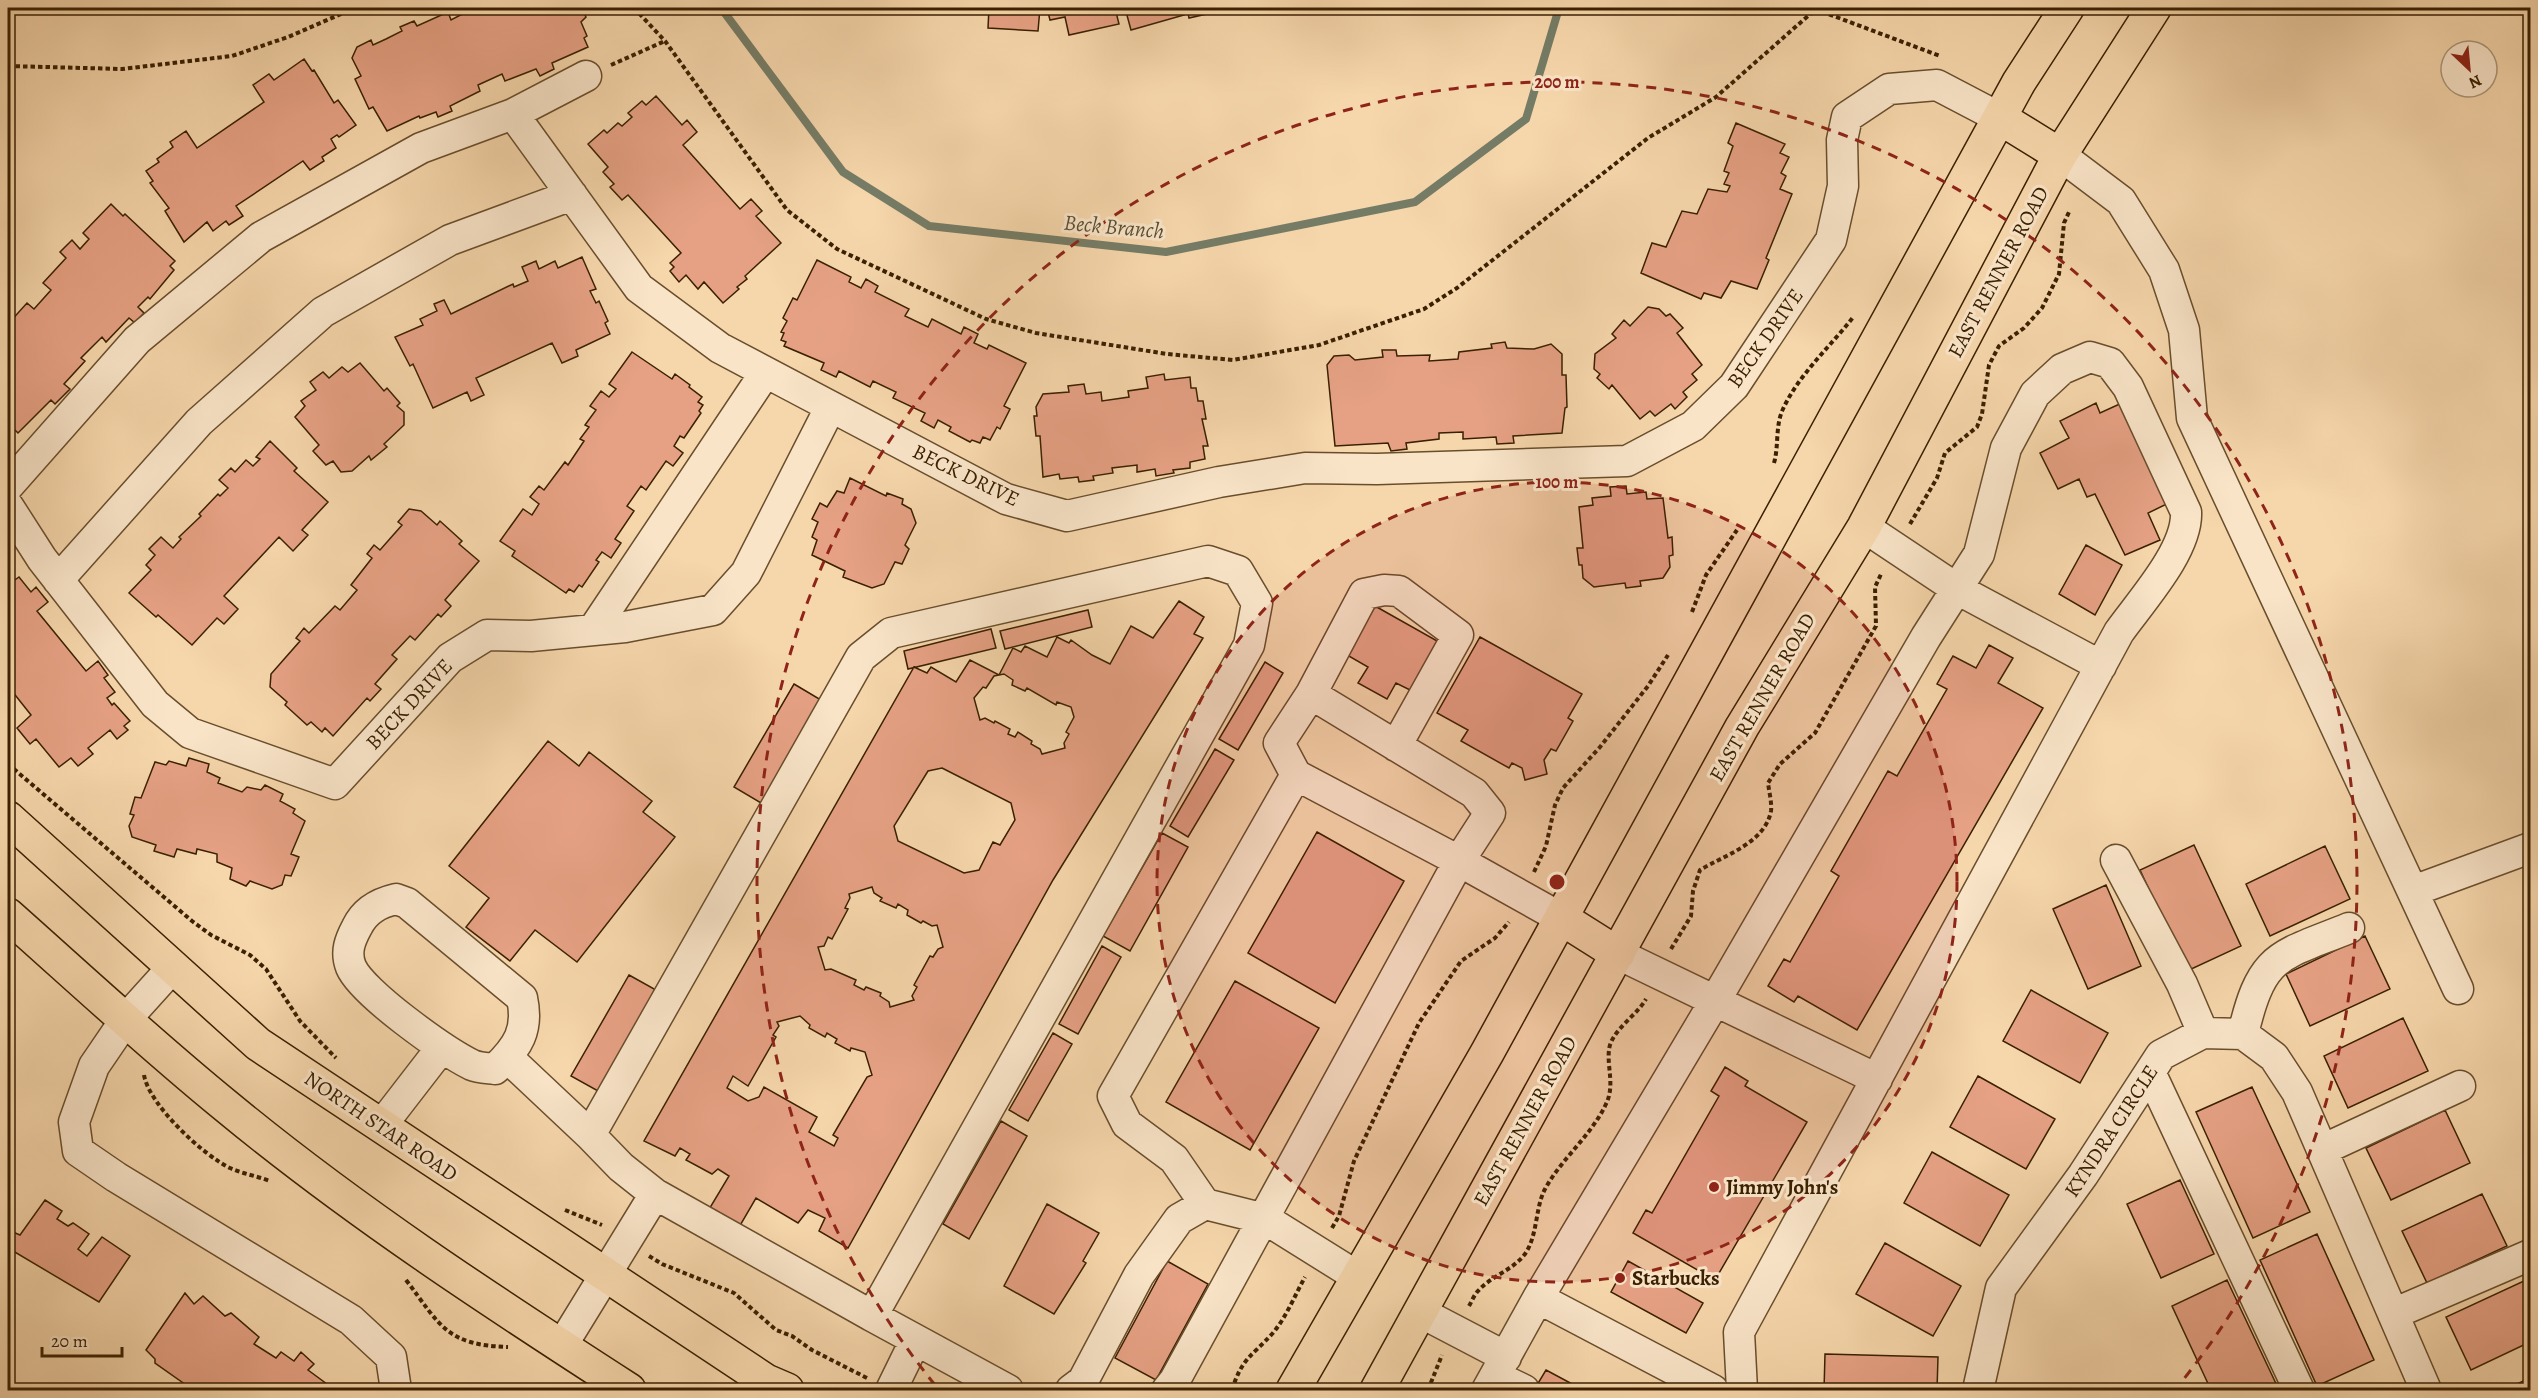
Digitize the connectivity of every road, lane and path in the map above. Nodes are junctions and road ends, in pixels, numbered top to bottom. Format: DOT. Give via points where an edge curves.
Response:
graph roads {
  1 [pos="355,8"];
  2 [pos="634,8"];
  3 [pos="1816,8"];
  4 [pos="2067,8"];
  5 [pos="2154,8"];
  6 [pos="665,41"];
  7 [pos="1949,61"];
  8 [pos="8,66"];
  9 [pos="586,76"];
  10 [pos="513,114"];
  11 [pos="2000,118"];
  12 [pos="2060,155"];
  13 [pos="572,195"];
  14 [pos="2069,212"];
  15 [pos="1859,310"];
  16 [pos="765,373"];
  17 [pos="830,408"];
  18 [pos="1773,467"];
  19 [pos="8,486"];
  20 [pos="8,506"];
  21 [pos="1744,522"];
  22 [pos="1864,527"];
  23 [pos="1896,548"];
  24 [pos="58,579"];
  25 [pos="1957,589"];
  26 [pos="1690,618"];
  27 [pos="593,630"];
  28 [pos="1672,649"];
  29 [pos="2101,666"];
  30 [pos="1311,694"];
  31 [pos="1396,746"];
  32 [pos="1296,775"];
  33 [pos="8,818"];
  34 [pos="2530,849"];
  35 [pos="2116,860"];
  36 [pos="1459,861"];
  37 [pos="2413,891"];
  38 [pos="1522,896"];
  39 [pos="8,915"];
  40 [pos="1561,918"];
  41 [pos="2349,928"];
  42 [pos="1617,954"];
  43 [pos="173,967"];
  44 [pos="1660,974"];
  45 [pos="2458,989"];
  46 [pos="1715,1001"];
  47 [pos="126,1019"];
  48 [pos="2203,1033"];
  49 [pos="2243,1034"];
  50 [pos="442,1047"];
  51 [pos="507,1057"];
  52 [pos="2150,1072"];
  53 [pos="1877,1079"];
  54 [pos="2460,1086"];
  55 [pos="381,1126"];
  56 [pos="590,1135"];
  57 [pos="2322,1150"];
  58 [pos="655,1194"];
  59 [pos="1204,1204"];
  60 [pos="1265,1219"];
  61 [pos="1319,1253"];
  62 [pos="2530,1255"];
  63 [pos="606,1275"];
  64 [pos="1358,1277"];
  65 [pos="1538,1298"];
  66 [pos="1420,1312"];
  67 [pos="2393,1314"];
  68 [pos="872,1316"];
  69 [pos="1455,1330"];
  70 [pos="915,1341"];
  71 [pos="561,1347"];
  72 [pos="1496,1374"];
  73 [pos="2419,1388"];
  74 [pos="396,1390"];
  75 [pos="630,1390"];
  76 [pos="787,1390"];
  77 [pos="891,1390"];
  78 [pos="1008,1390"];
  79 [pos="1071,1390"];
  80 [pos="1167,1390"];
  81 [pos="1232,1390"];
  82 [pos="1293,1390"];
  83 [pos="1377,1390"];
  84 [pos="1428,1390"];
  85 [pos="1524,1390"];
  86 [pos="1713,1390"];
  87 [pos="1742,1390"];
  88 [pos="1978,1390"];
  89 [pos="2299,1390"];
  1 -- 8 [label="path" via="232,56 122,69"];
  2 -- 6 [label="path"];
  3 -- 6 [label="path" via="1716,97 1648,138 1457,288 1424,309 1318,345 1233,360 1167,354 1036,333 986,319 837,249 787,210"];
  3 -- 7 [label="path"];
  4 -- 11 [label="main road"];
  5 -- 12 [label="main road, EAST RENNER ROAD"];
  6 -- 9 [label="path"];
  9 -- 10 [label="street"];
  10 -- 13 [label="street"];
  10 -- 19 [label="street" via="421,148 261,237 137,340"];
  11 -- 12 [label="main road"];
  11 -- 17 [label="street, BECK DRIVE" via="1937,85 1889,89 1847,117 1842,140 1843,186 1831,240 1734,386 1693,426 1627,461 1377,470 1305,468 1219,482 1067,516 1006,499"];
  11 -- 40 [label="main road"];
  12 -- 22 [label="main road, EAST RENNER ROAD"];
  12 -- 37 [label="street" via="2121,201 2164,270 2184,330 2192,418"];
  13 -- 16 [label="street" via="639,288 720,348"];
  13 -- 24 [label="street" via="450,240 323,312 199,422"];
  14 -- 23 [label="path" via="2064,223 2059,274 2042,308 2024,328 1999,346 1989,365 1977,427 1945,453 1937,478"];
  15 -- 18 [label="path" via="1800,381 1783,410"];
  16 -- 17 [label="street"];
  16 -- 27 [label="street"];
  17 -- 27 [label="street, BECK DRIVE" via="746,573 713,610"];
  20 -- 24 [label="street, BECK DRIVE"];
  21 -- 26 [label="path" via="1706,574"];
  22 -- 23 [label="street"];
  22 -- 42 [label="main road, EAST RENNER ROAD" via="1742,727"];
  23 -- 25 [label="street"];
  23 -- 44 [label="path" via="1875,587 1876,626 1815,733 1780,764 1768,783 1771,810 1763,831 1700,870 1691,916"];
  24 -- 27 [label="street, BECK DRIVE" via="155,704 190,733 335,784 450,658 487,635 531,636"];
  25 -- 29 [label="street"];
  25 -- 29 [label="street" via="1979,554 2006,447 2035,394 2062,369 2090,357 2110,363 2128,387 2186,512 2187,526 2179,545 2119,632"];
  25 -- 46 [label="street"];
  28 -- 38 [label="path" via="1621,721 1563,788 1546,846"];
  29 -- 53 [label="street"];
  30 -- 31 [label="street"];
  30 -- 31 [label="street" via="1364,594 1399,591 1458,635"];
  30 -- 32 [label="street" via="1280,743"];
  31 -- 36 [label="street" via="1474,793 1490,813"];
  32 -- 36 [label="street"];
  32 -- 59 [label="street" via="1113,1096 1127,1124 1174,1159"];
  33 -- 43 [label="main road, NORTH STAR ROAD"];
  34 -- 37 [label="street"];
  35 -- 48 [label="street" via="2182,984"];
  36 -- 38 [label="street"];
  36 -- 60 [label="street"];
  37 -- 45 [label="street"];
  38 -- 40 [label="street"];
  38 -- 61 [label="path" via="1507,925 1461,961 1419,1023 1354,1161 1339,1216"];
  39 -- 47 [label="main road"];
  40 -- 42 [label="main road"];
  40 -- 64 [label="main road"];
  41 -- 49 [label="street" via="2282,956 2265,971 2251,1000"];
  42 -- 44 [label="street"];
  42 -- 66 [label="main road, EAST RENNER ROAD"];
  43 -- 47 [label="street"];
  43 -- 55 [label="main road, NORTH STAR ROAD" via="258,1044"];
  44 -- 46 [label="street"];
  44 -- 69 [label="path" via="1639,1012 1617,1032 1610,1046 1612,1078 1607,1102 1544,1191 1525,1253 1478,1290"];
  46 -- 53 [label="street"];
  46 -- 65 [label="street"];
  47 -- 71 [label="main road" via="226,1107 378,1222"];
  47 -- 74 [label="street" via="94,1066 74,1122 78,1151 351,1320 391,1357"];
  48 -- 49 [label="street, KYNDRA CIRCLE"];
  48 -- 52 [label="street, KYNDRA CIRCLE" via="2161,1055"];
  49 -- 57 [label="street" via="2274,1057 2297,1092"];
  50 -- 51 [label="street" via="475,1066 495,1069"];
  50 -- 51 [label="street" via="361,983 350,965 348,945 359,922 377,903 396,899 407,903 522,998 526,1018 513,1052"];
  50 -- 55 [label="street"];
  51 -- 56 [label="street"];
  52 -- 88 [label="street, KYNDRA CIRCLE" via="2083,1175 2001,1288"];
  52 -- 89 [label="street"];
  53 -- 87 [label="street" via="1739,1332"];
  54 -- 57 [label="street"];
  55 -- 63 [label="main road, NORTH STAR ROAD"];
  56 -- 58 [label="street"];
  56 -- 68 [label="street" via="861,657 891,633 978,613 1208,561 1238,571 1257,603 1249,645"];
  57 -- 67 [label="street"];
  58 -- 63 [label="street"];
  58 -- 68 [label="street"];
  59 -- 60 [label="street"];
  59 -- 79 [label="street" via="1179,1219 1139,1275 1083,1381"];
  60 -- 61 [label="street"];
  60 -- 80 [label="street"];
  61 -- 64 [label="street"];
  61 -- 81 [label="path" via="1272,1333 1239,1368"];
  62 -- 67 [label="street"];
  63 -- 71 [label="street"];
  63 -- 76 [label="main road, NORTH STAR ROAD" via="766,1381"];
  64 -- 82 [label="main road"];
  65 -- 72 [label="street"];
  65 -- 86 [label="street"];
  66 -- 69 [label="street"];
  66 -- 83 [label="main road, EAST RENNER ROAD"];
  67 -- 73 [label="street"];
  68 -- 70 [label="street"];
  69 -- 72 [label="street"];
  69 -- 84 [label="path"];
  70 -- 77 [label="street"];
  70 -- 78 [label="street"];
  71 -- 75 [label="main road"];
  72 -- 85 [label="street"];
}
